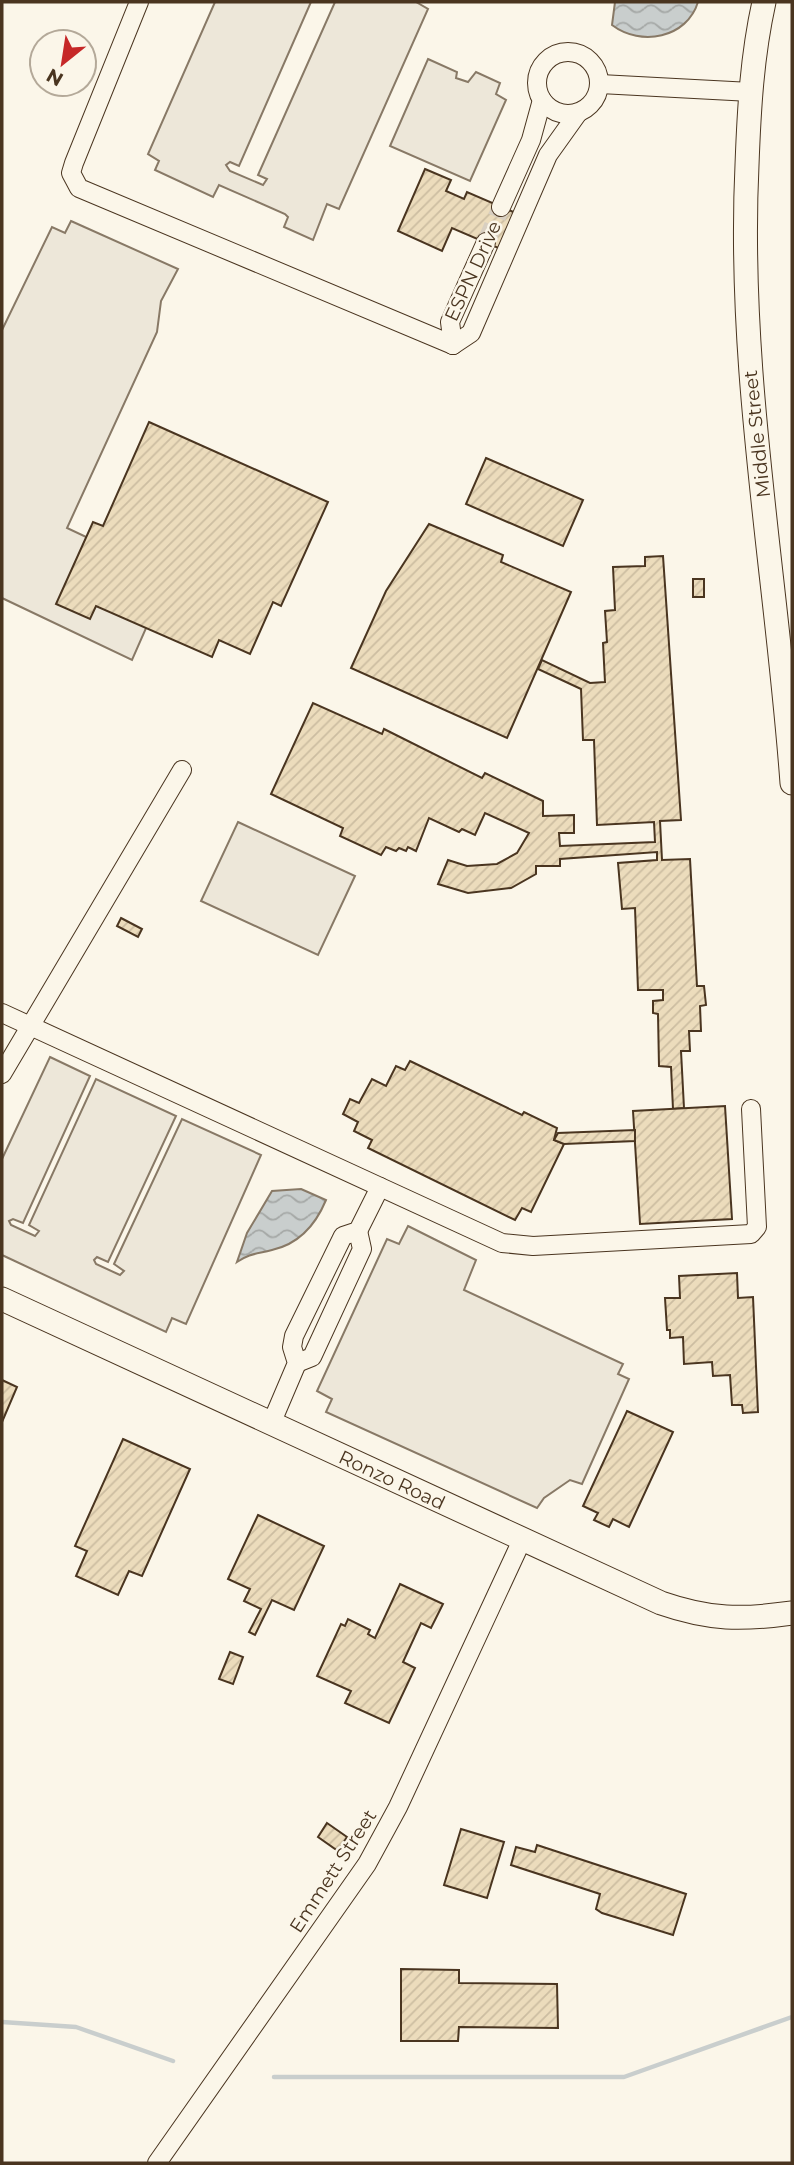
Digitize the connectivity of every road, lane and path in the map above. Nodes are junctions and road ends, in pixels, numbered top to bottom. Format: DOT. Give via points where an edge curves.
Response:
graph roads {
  1 [pos="139,2"];
  2 [pos="764,2"];
  3 [pos="600,84"];
  4 [pos="751,88"];
  5 [pos="542,100"];
  6 [pos="578,113"];
  7 [pos="501,207"];
  8 [pos="486,242"];
  9 [pos="453,345"];
  10 [pos="182,770"];
  11 [pos="792,783"];
  12 [pos="2,1013"];
  13 [pos="28,1025"];
  14 [pos="2,1074"];
  15 [pos="751,1109"];
  16 [pos="380,1187"];
  17 [pos="358,1231"];
  18 [pos="2,1299"];
  19 [pos="297,1363"];
  20 [pos="271,1424"];
  21 [pos="522,1540"];
  22 [pos="792,1613"];
  23 [pos="159,2162"];
  1 -- 9 [label="street" via="74,163 71,173 79,188"];
  2 -- 4 [label="main road, Middle Street"];
  3 -- 4 [label="street"];
  3 -- 5 [label="street, ESPN Drive" via="591,61 582,54 561,52 544,62 539,71"];
  3 -- 6 [label="street, ESPN Drive" via="595,101"];
  4 -- 11 [label="main road, Middle Street" via="746,321"];
  5 -- 6 [label="street" via="558,113"];
  5 -- 7 [label="street, ESPN Drive" via="531,140"];
  6 -- 9 [label="street, ESPN Drive" via="548,155 471,333"];
  8 -- 9 [label="street, ESPN Drive" via="450,322"];
  10 -- 13 [label="street"];
  12 -- 13 [label="street"];
  13 -- 14 [label="street"];
  13 -- 16 [label="street"];
  15 -- 16 [label="street" via="757,1227 751,1234 533,1246 502,1243"];
  16 -- 17 [label="street"];
  17 -- 19 [label="street" via="362,1249 331,1318 312,1357"];
  17 -- 19 [label="street" via="343,1236 294,1336"];
  18 -- 20 [label="main road, Ronzo Road"];
  19 -- 20 [label="street"];
  20 -- 21 [label="main road, Ronzo Road"];
  21 -- 22 [label="main road, Ronzo Road" via="687,1612 738,1619"];
  21 -- 23 [label="street, Emmett Street" via="367,1864"];
}
